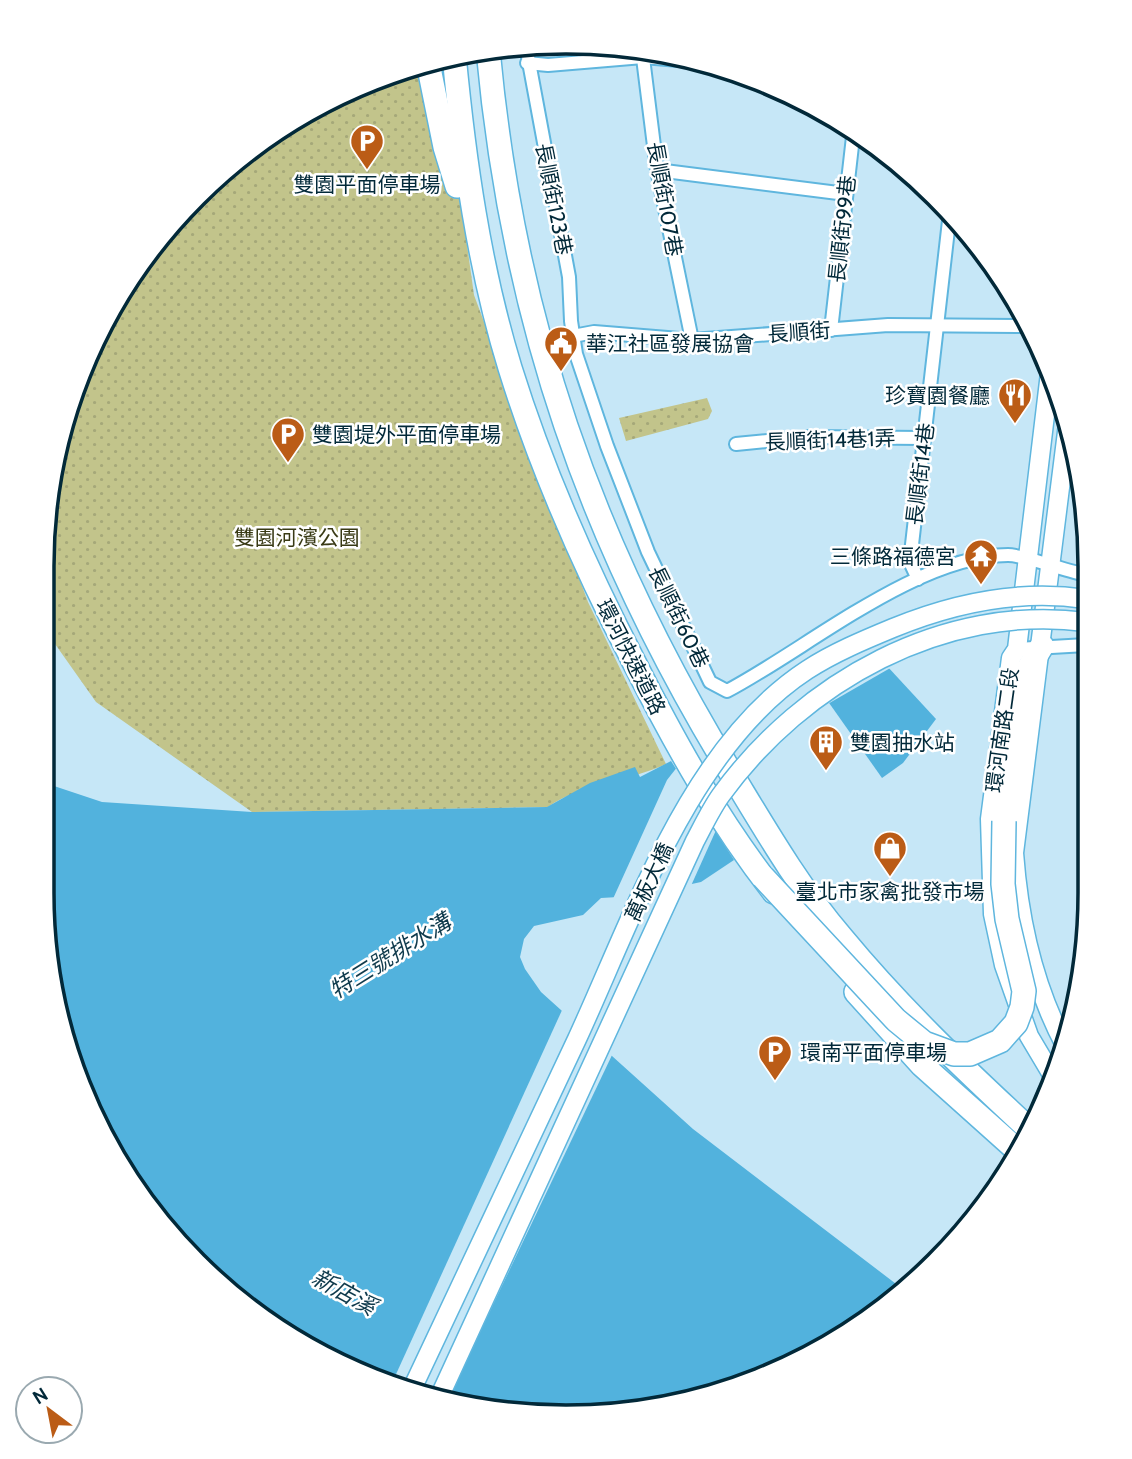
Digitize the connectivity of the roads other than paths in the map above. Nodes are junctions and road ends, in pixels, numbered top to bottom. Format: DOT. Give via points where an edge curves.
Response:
graph roads {
  1 [pos="527,56"];
  2 [pos="614,57"];
  3 [pos="489,61"];
  4 [pos="644,61"];
  5 [pos="527,63"];
  6 [pos="455,67"];
  7 [pos="430,73"];
  8 [pos="852,141"];
  9 [pos="657,170"];
  10 [pos="846,194"];
  11 [pos="948,226"];
  12 [pos="489,285"];
  13 [pos="936,326"];
  14 [pos="1018,326"];
  15 [pos="831,330"];
  16 [pos="573,336"];
  17 [pos="692,340"];
  18 [pos="1048,393"];
  19 [pos="924,438"];
  20 [pos="736,444"];
  21 [pos="1065,453"];
  22 [pos="1028,560"];
  23 [pos="1051,568"];
  24 [pos="1078,573"];
  25 [pos="918,579"];
  26 [pos="1078,598"];
  27 [pos="1078,621"];
  28 [pos="1078,645"];
  29 [pos="1042,646"];
  30 [pos="1017,649"];
  31 [pos="763,877"];
  32 [pos="1018,910"];
  33 [pos="993,914"];
  34 [pos="1059,1030"];
  35 [pos="1047,1067"];
  36 [pos="1023,1123"];
  37 [pos="1011,1145"];
  38 [pos="415,1382"];
  39 [pos="443,1389"];
  1 -- 5 [label="street, 長順街123巷"];
  2 -- 5 [label="street" via="548,65"];
  3 -- 36 [label="highway, 環河快速道路, bridge" via="515,247 537,337 564,426 628,583 702,726 840,936 914,1022"];
  4 -- 9 [label="street, 長順街107巷"];
  5 -- 16 [label="street, 長順街123巷" via="569,276"];
  6 -- 12 [label="highway, 環河快速道路" via="462,143"];
  7 -- 12 [label="highway" via="445,147"];
  8 -- 10 [label="street, 長順街99巷"];
  9 -- 10 [label="street"];
  9 -- 17 [label="street, 長順街107巷"];
  10 -- 15 [label="street, 長順街99巷"];
  11 -- 13 [label="street, 長順街14巷"];
  12 -- 31 [label="highway, 環河快速道路, bridge" via="510,368 596,590 675,742"];
  13 -- 14 [label="street, 長順街"];
  13 -- 15 [label="street, 長順街"];
  13 -- 19 [label="street, 長順街14巷"];
  15 -- 17 [label="street, 長順街"];
  16 -- 17 [label="street, 長順街" via="594,332"];
  16 -- 25 [label="street, 長順街60巷" via="607,446 639,528 710,682 727,691"];
  18 -- 22 [label="street, 環河南路二段"];
  19 -- 20 [label="street, 長順街14巷1弄" via="807,437"];
  19 -- 25 [label="street, 長順街14巷" via="910,562"];
  21 -- 23 [label="street, 環河南路二段"];
  22 -- 23 [label="street, 長順街60巷"];
  22 -- 25 [label="street, 長順街60巷" via="1010,555 970,561"];
  22 -- 30 [label="street, 環河南路二段"];
  23 -- 24 [label="street, 長順街60巷"];
  23 -- 29 [label="street, 環河南路二段"];
  26 -- 38 [label="street, 萬板大橋, bridge" via="998,598 926,614 806,670 732,739 660,853"];
  27 -- 39 [label="street, 萬板大橋, bridge" via="1055,618 995,623 887,655 808,703 776,731 720,796 695,841"];
  28 -- 29 [label="street"];
  29 -- 30 [label="street"];
  29 -- 31 [label="highway, bridge" via="1020,682 1004,821 1007,919 1024,991 1016,1023 1000,1041 970,1054 954,1054 924,1043 896,1020"];
  29 -- 32 [label="street, 環河南路二段" via="1014,853"];
  30 -- 33 [label="street, 環河南路二段" via="1011,658 990,819"];
  31 -- 37 [label="highway, 環河快速道路, bridge" via="887,1028"];
  32 -- 33 [label="street"];
  32 -- 34 [label="street, 環河南路二段" via="1034,970"];
  33 -- 35 [label="street, 環河南路二段" via="1004,965 1029,1036"];
}
